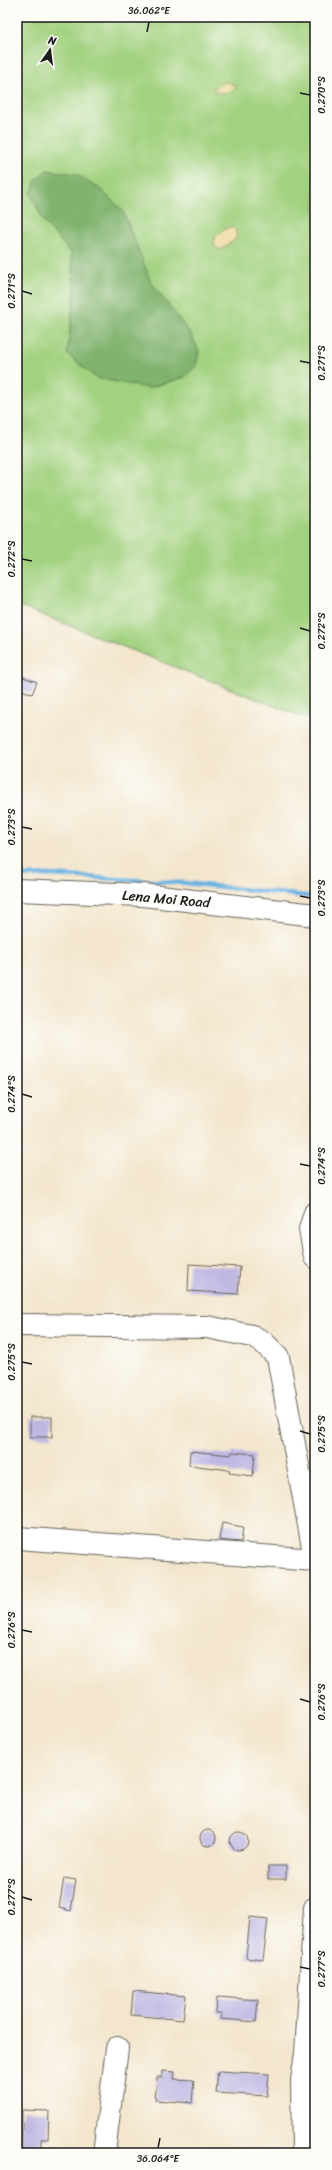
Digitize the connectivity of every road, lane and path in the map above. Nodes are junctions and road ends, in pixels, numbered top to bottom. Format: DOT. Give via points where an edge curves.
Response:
graph roads {
  1 [pos="17,890"];
  2 [pos="315,915"];
  3 [pos="315,1213"];
  4 [pos="315,1257"];
  5 [pos="17,1325"];
  6 [pos="17,1538"];
  7 [pos="315,1559"];
  8 [pos="315,1908"];
  9 [pos="117,2048"];
  10 [pos="104,2153"];
  11 [pos="303,2153"];
  1 -- 2 [label="street, Lena Moi Road" via="143,895"];
  3 -- 4 [label="street" via="310,1229"];
  5 -- 7 [label="street" via="207,1327 252,1336 263,1342 278,1357"];
  6 -- 7 [label="street"];
  8 -- 11 [label="street" via="302,2080"];
  9 -- 10 [label="street"];
}
